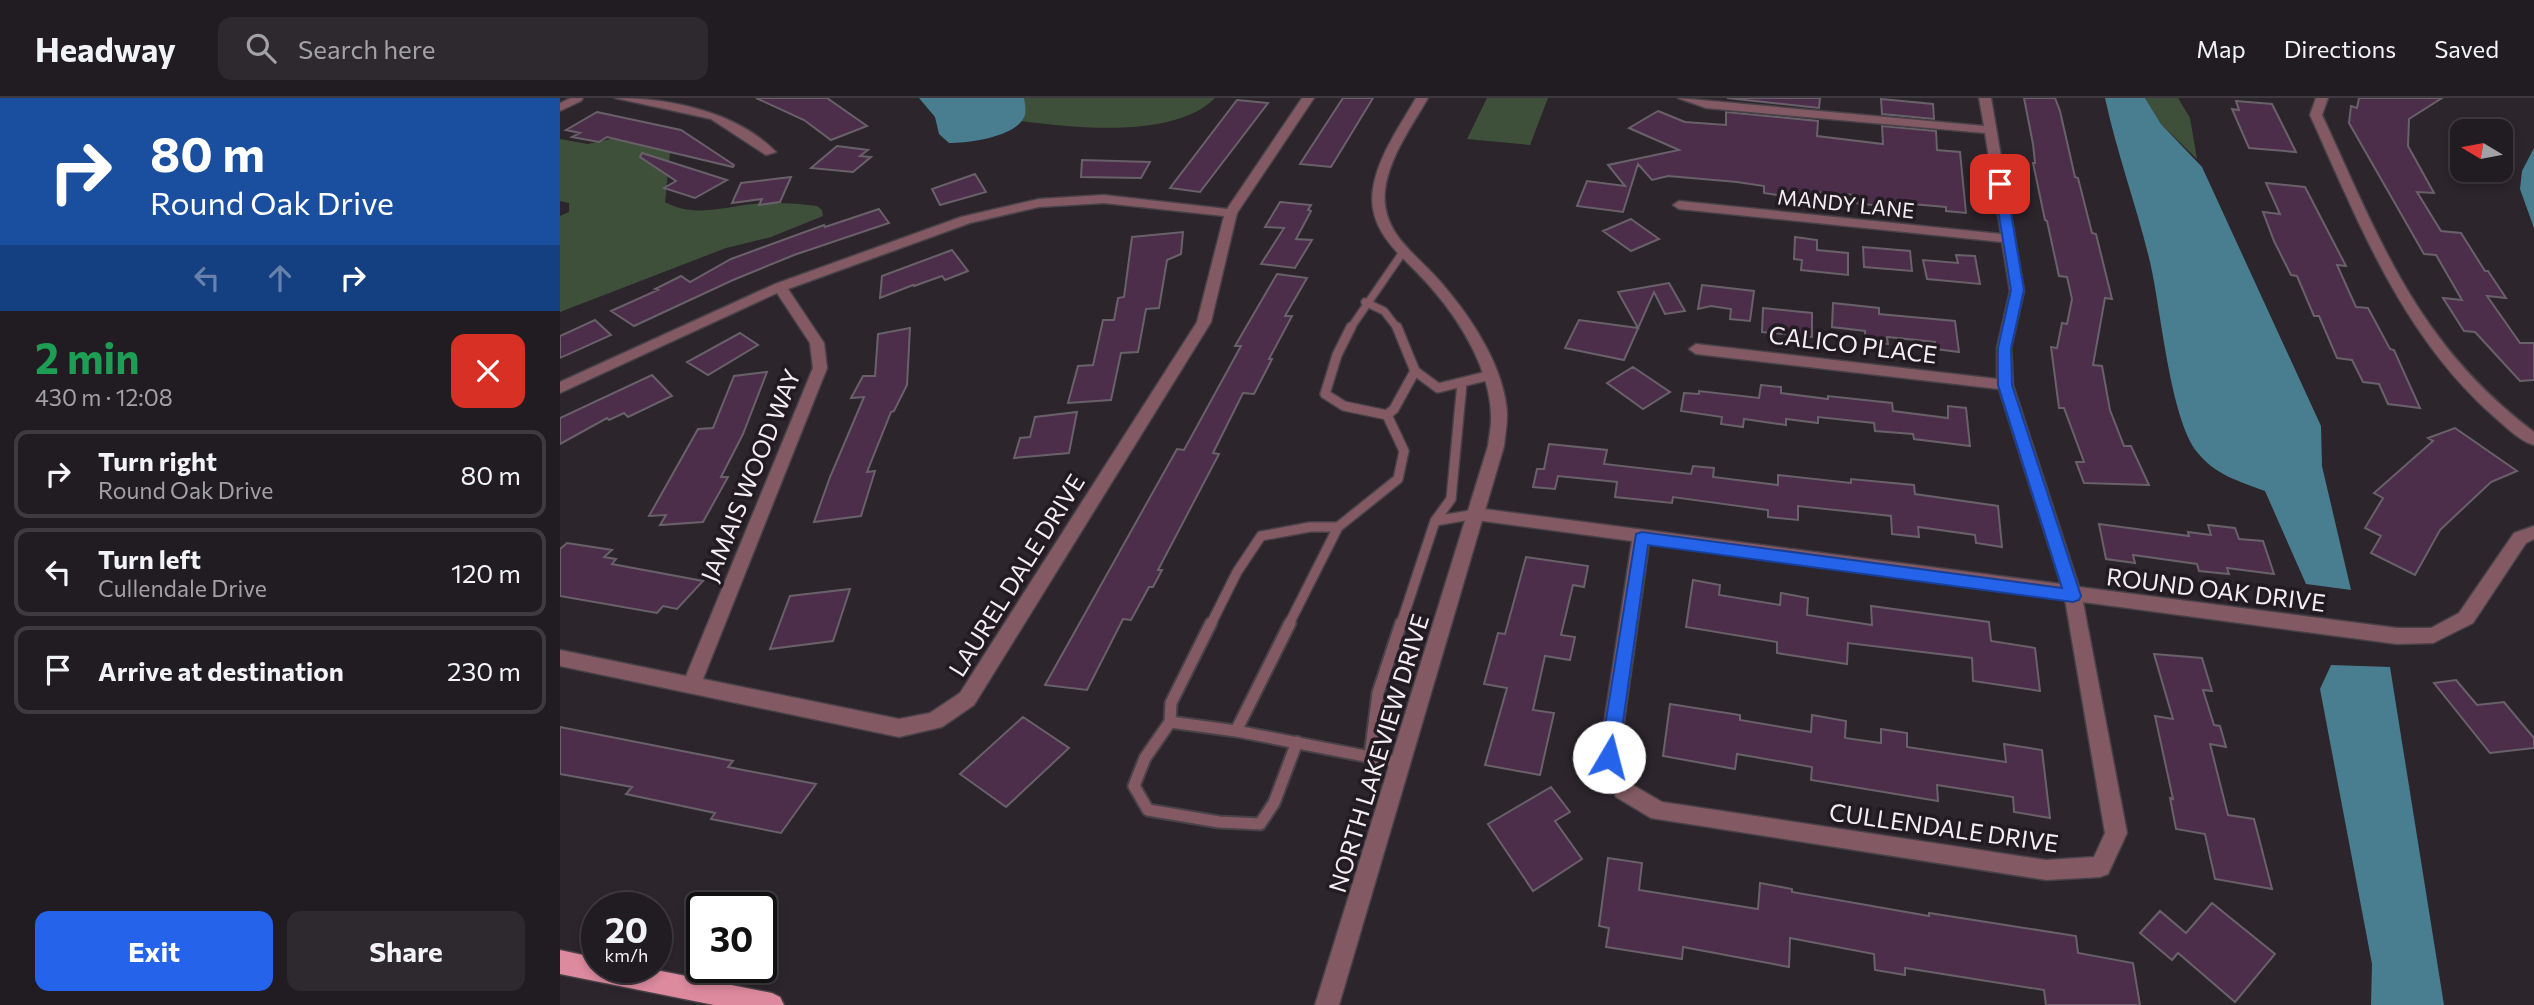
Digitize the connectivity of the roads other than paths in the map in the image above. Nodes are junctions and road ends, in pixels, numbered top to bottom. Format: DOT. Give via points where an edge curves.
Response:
graph roads {
  1 [pos="579,98"];
  2 [pos="621,98"];
  3 [pos="1308,98"];
  4 [pos="1422,98"];
  5 [pos="1684,98"];
  6 [pos="1984,98"];
  7 [pos="2322,98"];
  8 [pos="560,107"];
  9 [pos="1990,130"];
  10 [pos="771,152"];
  11 [pos="1679,205"];
  12 [pos="1231,213"];
  13 [pos="2010,239"];
  14 [pos="1403,253"];
  15 [pos="780,287"];
  16 [pos="1365,302"];
  17 [pos="1696,349"];
  18 [pos="1415,371"];
  19 [pos="1491,374"];
  20 [pos="1462,383"];
  21 [pos="2005,385"];
  22 [pos="560,388"];
  23 [pos="1387,415"];
  24 [pos="2534,440"];
  25 [pos="1475,514"];
  26 [pos="1435,521"];
  27 [pos="1338,527"];
  28 [pos="2534,532"];
  29 [pos="1642,538"];
  30 [pos="2073,596"];
  31 [pos="560,658"];
  32 [pos="691,686"];
  33 [pos="1170,722"];
  34 [pos="1236,731"];
  35 [pos="1297,742"];
  36 [pos="1370,755"];
  37 [pos="1401,762"];
  38 [pos="560,962"];
  39 [pos="772,1005"];
  40 [pos="1327,1005"];
  1 -- 8 [label="lane"];
  2 -- 10 [label="street" via="715,116"];
  3 -- 12 [label="street, LAUREL DALE DRIVE"];
  4 -- 14 [label="street, NORTH LAKEVIEW DRIVE" via="1378,191 1381,219 1389,238"];
  5 -- 9 [label="street" via="1706,106"];
  6 -- 9 [label="street, CULLENDALE DRIVE"];
  7 -- 24 [label="street" via="2316,115 2392,278 2422,328 2470,385"];
  9 -- 13 [label="street, CULLENDALE DRIVE"];
  11 -- 13 [label="street, MANDY LANE"];
  12 -- 15 [label="street" via="1104,200 1039,203 967,220"];
  12 -- 32 [label="street, LAUREL DALE DRIVE" via="1204,323 967,699 935,721 899,728"];
  13 -- 21 [label="street, CULLENDALE DRIVE" via="2017,290 2004,348"];
  14 -- 16 [label="lane"];
  14 -- 19 [label="street, NORTH LAKEVIEW DRIVE" via="1446,297"];
  15 -- 22 [label="street"];
  15 -- 32 [label="street, JAMAIS WOOD WAY" via="817,343 820,368"];
  16 -- 18 [label="lane" via="1384,311 1401,332"];
  16 -- 23 [label="lane" via="1328,377 1325,394 1340,404"];
  17 -- 21 [label="street, CALICO PLACE"];
  18 -- 20 [label="lane" via="1438,388"];
  18 -- 23 [label="lane"];
  19 -- 20 [label="lane"];
  19 -- 25 [label="street, NORTH LAKEVIEW DRIVE" via="1499,412 1496,446"];
  20 -- 26 [label="lane" via="1451,499"];
  21 -- 30 [label="street, CULLENDALE DRIVE"];
  23 -- 27 [label="lane" via="1404,451 1398,480"];
  25 -- 26 [label="lane"];
  25 -- 29 [label="street, ROUND OAK DRIVE"];
  25 -- 37 [label="street, NORTH LAKEVIEW DRIVE"];
  26 -- 36 [label="lane" via="1378,693"];
  27 -- 33 [label="lane" via="1261,536 1237,572 1171,704"];
  27 -- 34 [label="lane"];
  28 -- 30 [label="street, ROUND OAK DRIVE" via="2520,538 2466,618 2433,635 2397,636"];
  29 -- 30 [label="street, ROUND OAK DRIVE"];
  29 -- 30 [label="street, CULLENDALE DRIVE" via="1609,757 1623,790 1658,810 2046,870 2100,867 2116,833"];
  31 -- 32 [label="street, LAUREL DALE DRIVE"];
  33 -- 34 [label="lane"];
  33 -- 35 [label="lane" via="1145,758 1134,786 1148,810 1219,822 1260,824 1274,803"];
  34 -- 35 [label="lane"];
  35 -- 36 [label="lane"];
  36 -- 37 [label="lane"];
  37 -- 40 [label="street, NORTH LAKEVIEW DRIVE"];
  38 -- 39 [label="main road"];
}
